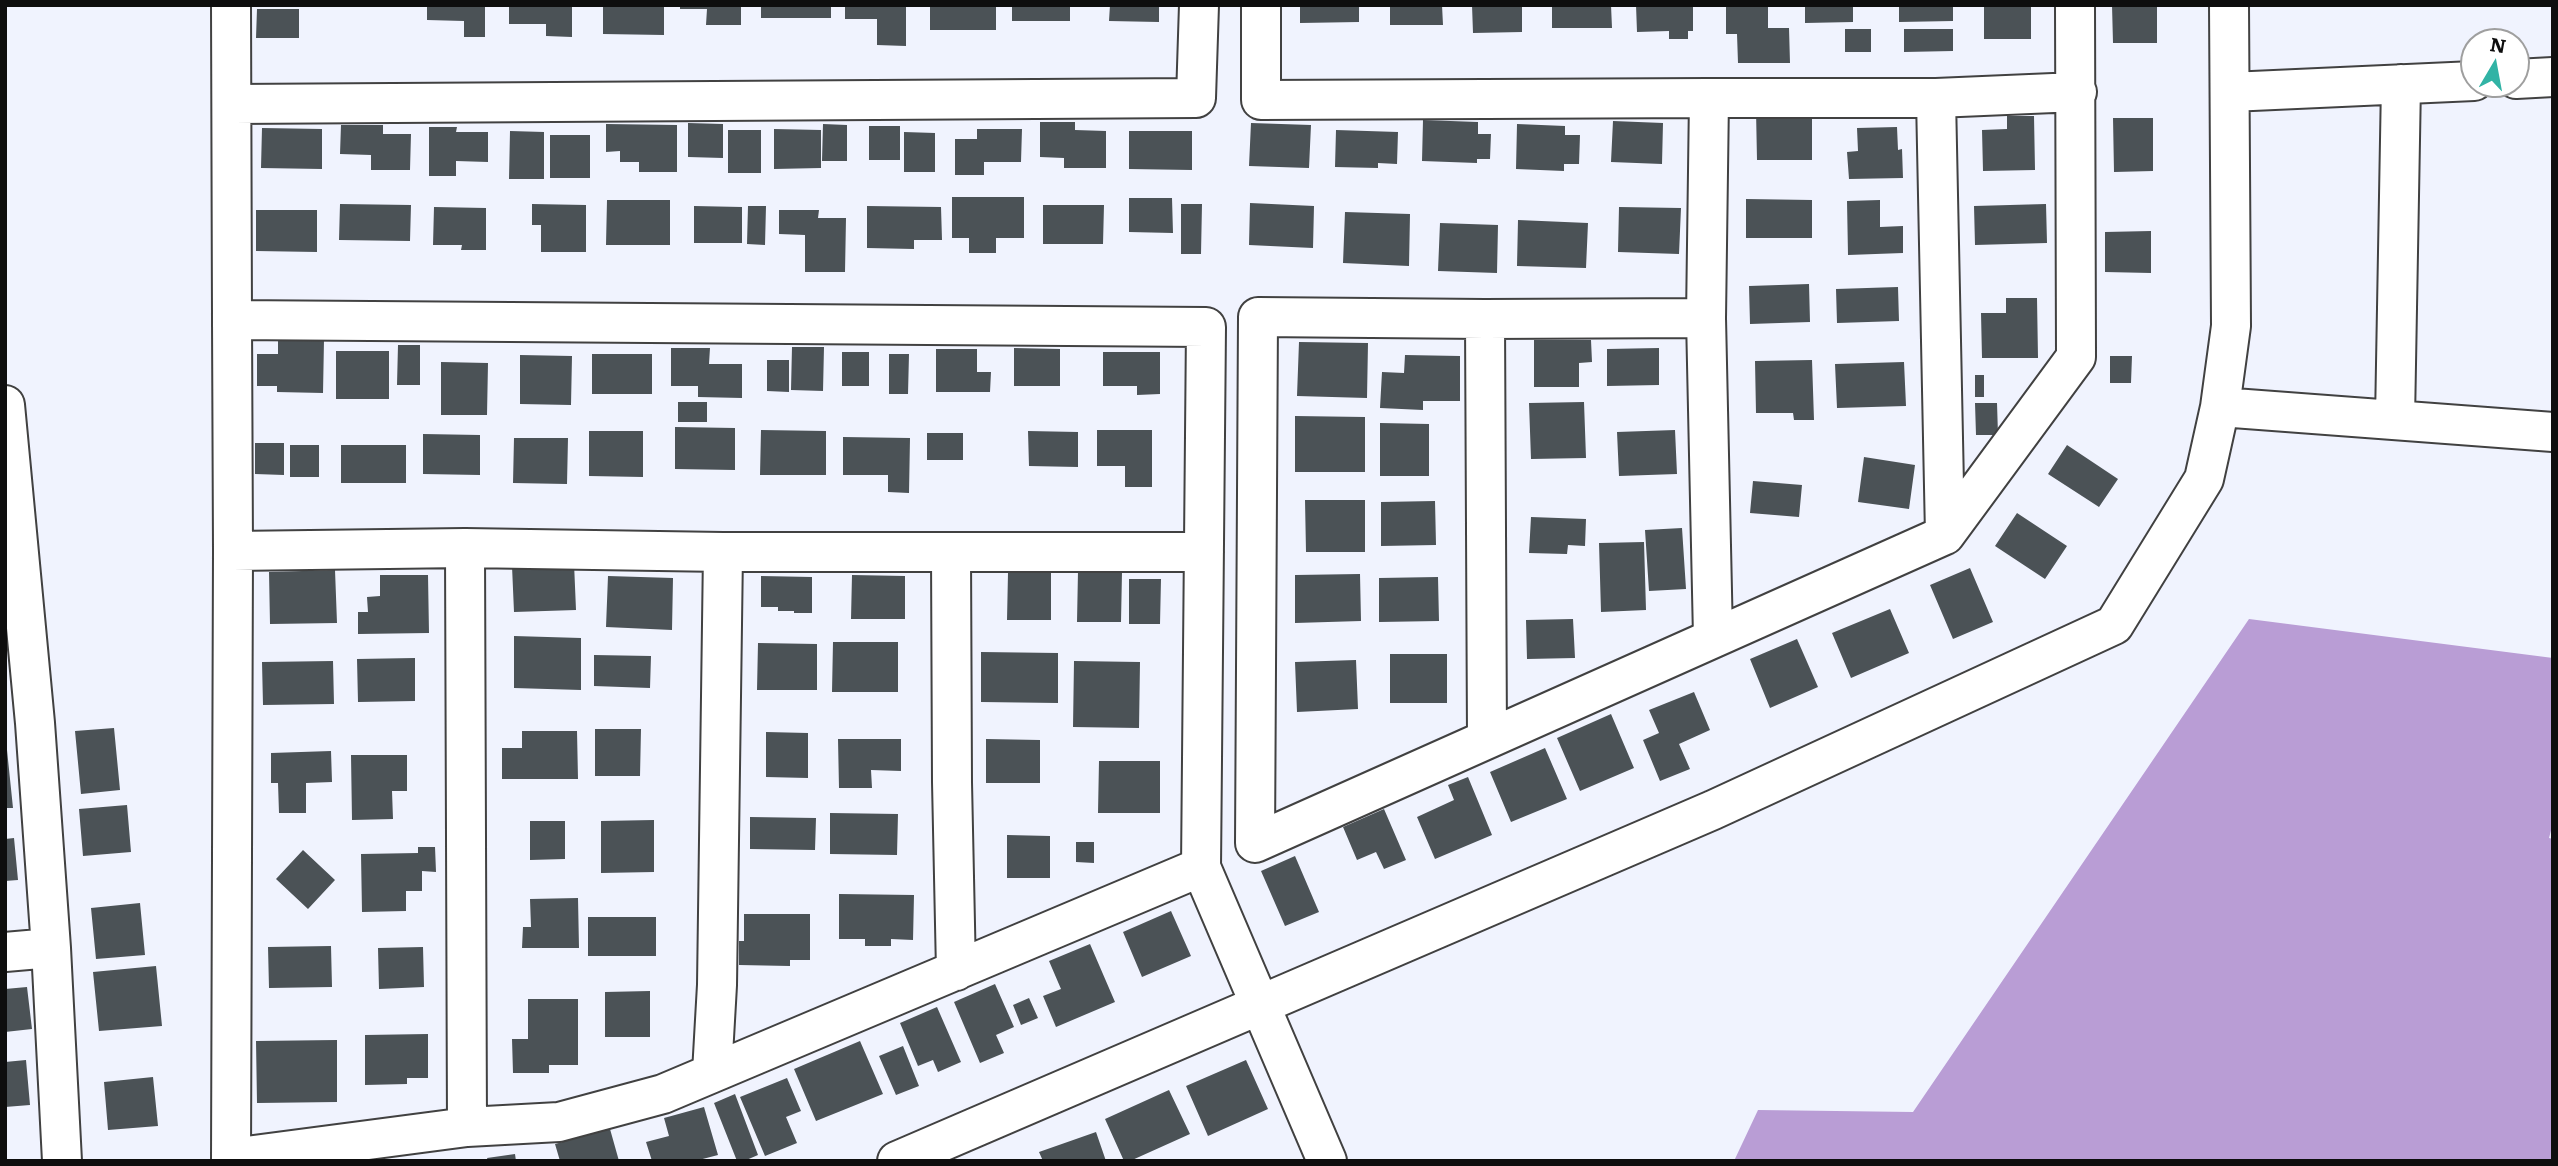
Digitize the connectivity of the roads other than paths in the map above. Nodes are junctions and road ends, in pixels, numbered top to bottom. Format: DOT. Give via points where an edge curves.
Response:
graph roads {
  1 [pos="231,5"];
  2 [pos="1199,5"];
  3 [pos="1261,5"];
  4 [pos="2075,5"];
  5 [pos="2229,5"];
  6 [pos="2553,77"];
  7 [pos="2530,78"];
  8 [pos="2460,82"];
  9 [pos="2401,84"];
  10 [pos="2077,92"];
  11 [pos="2230,92"];
  12 [pos="1709,98"];
  13 [pos="1936,98"];
  14 [pos="233,104"];
  15 [pos="1706,318"];
  16 [pos="1485,319"];
  17 [pos="232,320"];
  18 [pos="5,405"];
  19 [pos="2220,407"];
  20 [pos="2395,420"];
  21 [pos="2553,432"];
  22 [pos="9,494"];
  23 [pos="1945,535"];
  24 [pos="465,548"];
  25 [pos="233,551"];
  26 [pos="723,552"];
  27 [pos="951,552"];
  28 [pos="1204,552"];
  29 [pos="1713,637"];
  30 [pos="20,724"];
  31 [pos="1487,738"];
  32 [pos="1201,867"];
  33 [pos="51,948"];
  34 [pos="5,951"];
  35 [pos="956,971"];
  36 [pos="1260,1005"];
  37 [pos="712,1073"];
  38 [pos="467,1127"];
  39 [pos="231,1159"];
  40 [pos="62,1161"];
  41 [pos="897,1161"];
  42 [pos="1327,1161"];
  1 -- 14 [label="street"];
  2 -- 14 [label="street" via="1196,98"];
  3 -- 12 [label="street" via="1261,100"];
  4 -- 10 [label="street"];
  5 -- 11 [label="street"];
  6 -- 7 [label="street"];
  8 -- 9 [label="street"];
  9 -- 11 [label="street"];
  9 -- 20 [label="street"];
  10 -- 13 [label="street"];
  10 -- 23 [label="street" via="2076,357"];
  11 -- 19 [label="street" via="2231,326"];
  12 -- 13 [label="street"];
  12 -- 15 [label="street"];
  13 -- 23 [label="street"];
  14 -- 17 [label="street"];
  15 -- 16 [label="street"];
  15 -- 29 [label="street"];
  16 -- 31 [label="street"];
  16 -- 31 [label="street" via="1258,317 1255,843"];
  17 -- 25 [label="street"];
  17 -- 28 [label="street" via="1206,327"];
  18 -- 22 [label="street"];
  19 -- 20 [label="street"];
  19 -- 36 [label="street" via="2204,479 2114,625 1713,810"];
  20 -- 21 [label="street"];
  22 -- 30 [label="street"];
  23 -- 29 [label="street"];
  24 -- 25 [label="street"];
  24 -- 26 [label="street"];
  24 -- 38 [label="street"];
  25 -- 39 [label="street"];
  26 -- 27 [label="street"];
  26 -- 37 [label="street"];
  27 -- 28 [label="street"];
  27 -- 35 [label="street"];
  28 -- 32 [label="street"];
  29 -- 31 [label="street"];
  30 -- 33 [label="street"];
  32 -- 35 [label="street"];
  32 -- 36 [label="street"];
  33 -- 34 [label="street"];
  33 -- 40 [label="street"];
  35 -- 37 [label="street"];
  36 -- 41 [label="street"];
  36 -- 42 [label="street"];
  37 -- 38 [label="street" via="663,1094 559,1122"];
  38 -- 39 [label="street"];
}
